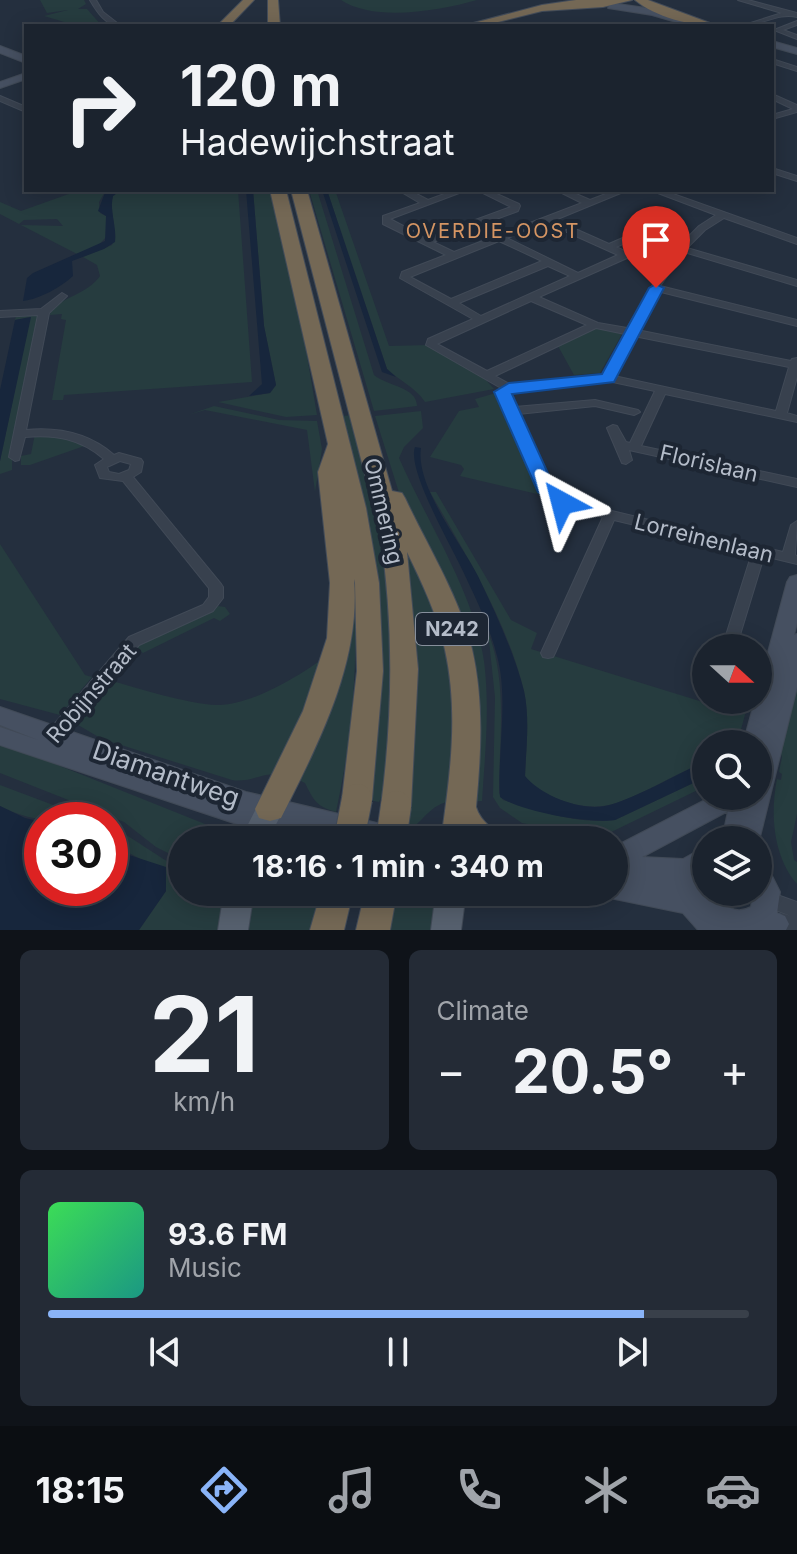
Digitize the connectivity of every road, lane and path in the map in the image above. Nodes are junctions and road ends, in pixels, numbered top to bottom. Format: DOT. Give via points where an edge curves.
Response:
graph roads {
  1 [pos="90,0"];
  2 [pos="249,0"];
  3 [pos="273,0"];
  4 [pos="541,0"];
  5 [pos="564,0"];
  6 [pos="627,0"];
  7 [pos="640,0"];
  8 [pos="741,0"];
  9 [pos="590,4"];
  10 [pos="611,6"];
  11 [pos="797,12"];
  12 [pos="788,13"];
  13 [pos="797,23"];
  14 [pos="104,24"];
  15 [pos="115,24"];
  16 [pos="225,24"];
  17 [pos="274,24"];
  18 [pos="458,24"];
  19 [pos="476,24"];
  20 [pos="693,24"];
  21 [pos="705,24"];
  22 [pos="751,24"];
  23 [pos="797,37"];
  24 [pos="774,47"];
  25 [pos="0,49"];
  26 [pos="797,53"];
  27 [pos="24,57"];
  28 [pos="774,62"];
  29 [pos="797,69"];
  30 [pos="24,78"];
  31 [pos="0,85"];
  32 [pos="774,97"];
  33 [pos="0,98"];
  34 [pos="24,109"];
  35 [pos="797,109"];
  36 [pos="774,116"];
  37 [pos="774,171"];
  38 [pos="793,178"];
  39 [pos="278,192"];
  40 [pos="300,192"];
  41 [pos="407,192"];
  42 [pos="458,192"];
  43 [pos="485,192"];
  44 [pos="564,192"];
  45 [pos="619,192"];
  46 [pos="659,192"];
  47 [pos="428,203"];
  48 [pos="589,203"];
  49 [pos="721,216"];
  50 [pos="548,220"];
  51 [pos="500,238"];
  52 [pos="688,238"];
  53 [pos="426,241"];
  54 [pos="797,241"];
  55 [pos="609,247"];
  56 [pos="679,248"];
  57 [pos="453,255"];
  58 [pos="626,255"];
  59 [pos="546,262"];
  60 [pos="669,264"];
  61 [pos="580,277"];
  62 [pos="797,283"];
  63 [pos="656,288"];
  64 [pos="62,296"];
  65 [pos="532,298"];
  66 [pos="451,303"];
  67 [pos="44,312"];
  68 [pos="0,314"];
  69 [pos="480,319"];
  70 [pos="797,323"];
  71 [pos="595,325"];
  72 [pos="631,332"];
  73 [pos="795,362"];
  74 [pos="486,376"];
  75 [pos="608,378"];
  76 [pos="509,388"];
  77 [pos="661,390"];
  78 [pos="511,411"];
  79 [pos="634,412"];
  80 [pos="781,415"];
  81 [pos="797,419"];
  82 [pos="613,428"];
  83 [pos="20,434"];
  84 [pos="366,435"];
  85 [pos="339,442"];
  86 [pos="628,446"];
  87 [pos="15,457"];
  88 [pos="111,459"];
  89 [pos="626,460"];
  90 [pos="126,477"];
  91 [pos="797,483"];
  92 [pos="610,515"];
  93 [pos="797,525"];
  94 [pos="759,551"];
  95 [pos="792,559"];
  96 [pos="797,582"];
  97 [pos="733,634"];
  98 [pos="797,642"];
  99 [pos="548,653"];
  100 [pos="0,716"];
  101 [pos="759,730"];
  102 [pos="0,736"];
  103 [pos="47,743"];
  104 [pos="461,806"];
  105 [pos="708,810"];
  106 [pos="262,824"];
  107 [pos="340,826"];
  108 [pos="393,826"];
  109 [pos="459,826"];
  110 [pos="466,826"];
  111 [pos="751,826"];
  112 [pos="628,852"];
  113 [pos="628,872"];
  114 [pos="628,890"];
  115 [pos="692,899"];
  116 [pos="692,903"];
  117 [pos="237,906"];
  118 [pos="333,906"];
  119 [pos="378,906"];
  120 [pos="449,906"];
  121 [pos="708,906"];
  122 [pos="780,918"];
  123 [pos="233,930"];
  124 [pos="327,930"];
  125 [pos="373,930"];
  126 [pos="446,930"];
  1 -- 14 [label="street"];
  1 -- 15 [label="street"];
  2 -- 16 [label="highway"];
  3 -- 17 [label="highway"];
  4 -- 18 [label="highway"];
  5 -- 9 [label="highway"];
  6 -- 9 [label="highway"];
  7 -- 21 [label="highway"];
  8 -- 12 [label="street"];
  9 -- 10 [label="highway"];
  9 -- 19 [label="highway" via="542,8"];
  10 -- 20 [label="street"];
  11 -- 12 [label="street"];
  12 -- 22 [label="street"];
  13 -- 23 [label="street" via="777,30"];
  24 -- 26 [label="street"];
  25 -- 27 [label="street"];
  28 -- 29 [label="street"];
  30 -- 31 [label="street"];
  32 -- 35 [label="street"];
  33 -- 34 [label="street"];
  35 -- 36 [label="street"];
  37 -- 38 [label="street"];
  39 -- 85 [label="highway, Ommering"];
  40 -- 84 [label="highway, Ommering / N242"];
  41 -- 47 [label="street"];
  42 -- 47 [label="street"];
  43 -- 53 [label="street" via="515,209"];
  44 -- 48 [label="street"];
  45 -- 48 [label="street"];
  46 -- 49 [label="street"];
  47 -- 53 [label="street" via="386,218"];
  48 -- 50 [label="street"];
  49 -- 52 [label="street"];
  49 -- 54 [label="street"];
  50 -- 51 [label="street"];
  50 -- 55 [label="street"];
  51 -- 57 [label="street"];
  51 -- 59 [label="street"];
  52 -- 55 [label="street" via="655,227"];
  52 -- 56 [label="street"];
  53 -- 57 [label="street"];
  55 -- 58 [label="street"];
  56 -- 60 [label="street"];
  56 -- 62 [label="street"];
  57 -- 66 [label="street" via="405,274"];
  58 -- 60 [label="street"];
  58 -- 61 [label="street"];
  59 -- 61 [label="street"];
  59 -- 66 [label="street"];
  60 -- 63 [label="street"];
  61 -- 65 [label="street"];
  63 -- 70 [label="street"];
  63 -- 72 [label="street"];
  64 -- 67 [label="street"];
  65 -- 69 [label="street"];
  65 -- 71 [label="street"];
  66 -- 69 [label="street"];
  67 -- 68 [label="street"];
  67 -- 83 [label="street"];
  69 -- 74 [label="street" via="437,337 431,345"];
  71 -- 72 [label="street"];
  71 -- 74 [label="street"];
  72 -- 73 [label="street"];
  72 -- 75 [label="street"];
  73 -- 80 [label="street"];
  74 -- 76 [label="street"];
  75 -- 76 [label="street"];
  75 -- 77 [label="street"];
  76 -- 78 [label="street, Lorreinenlaan" via="503,392"];
  77 -- 80 [label="street"];
  77 -- 86 [label="street"];
  78 -- 79 [label="street" via="595,403"];
  78 -- 92 [label="street, Lorreinenlaan" via="547,492 562,503"];
  80 -- 81 [label="street"];
  82 -- 86 [label="street, Florislaan"];
  83 -- 87 [label="street"];
  83 -- 88 [label="street" via="77,437 96,444"];
  84 -- 104 [label="highway, N242" via="455,638 466,706"];
  84 -- 108 [label="highway, Ommering / N242, bridge" via="392,532 404,615 406,713"];
  85 -- 106 [label="highway" via="329,472 342,583 340,638 317,711"];
  85 -- 107 [label="highway, Ommering, bridge" via="362,547 371,634 357,799"];
  86 -- 89 [label="street, Florislaan"];
  86 -- 91 [label="street, Florislaan"];
  88 -- 90 [label="street" via="101,465 101,472 108,478"];
  88 -- 90 [label="street" via="129,457 137,462 135,472"];
  90 -- 103 [label="street, Robijnstraat" via="216,587 216,598 208,608 134,641"];
  92 -- 94 [label="street, Lorreinenlaan"];
  92 -- 99 [label="street, Lorreinenlaan"];
  93 -- 95 [label="street"];
  94 -- 95 [label="street, Lorreinenlaan"];
  94 -- 97 [label="street"];
  96 -- 101 [label="street"];
  98 -- 111 [label="street"];
  100 -- 103 [label="street, Diamantweg"];
  102 -- 103 [label="street, Diamantweg"];
  103 -- 106 [label="street, Diamantweg"];
  104 -- 109 [label="highway, N242"];
  104 -- 110 [label="highway"];
  105 -- 112 [label="street"];
  113 -- 115 [label="street"];
  114 -- 116 [label="street"];
  117 -- 123 [label="main road"];
  118 -- 124 [label="highway"];
  119 -- 125 [label="highway"];
  120 -- 126 [label="main road"];
  121 -- 122 [label="street"];
}
